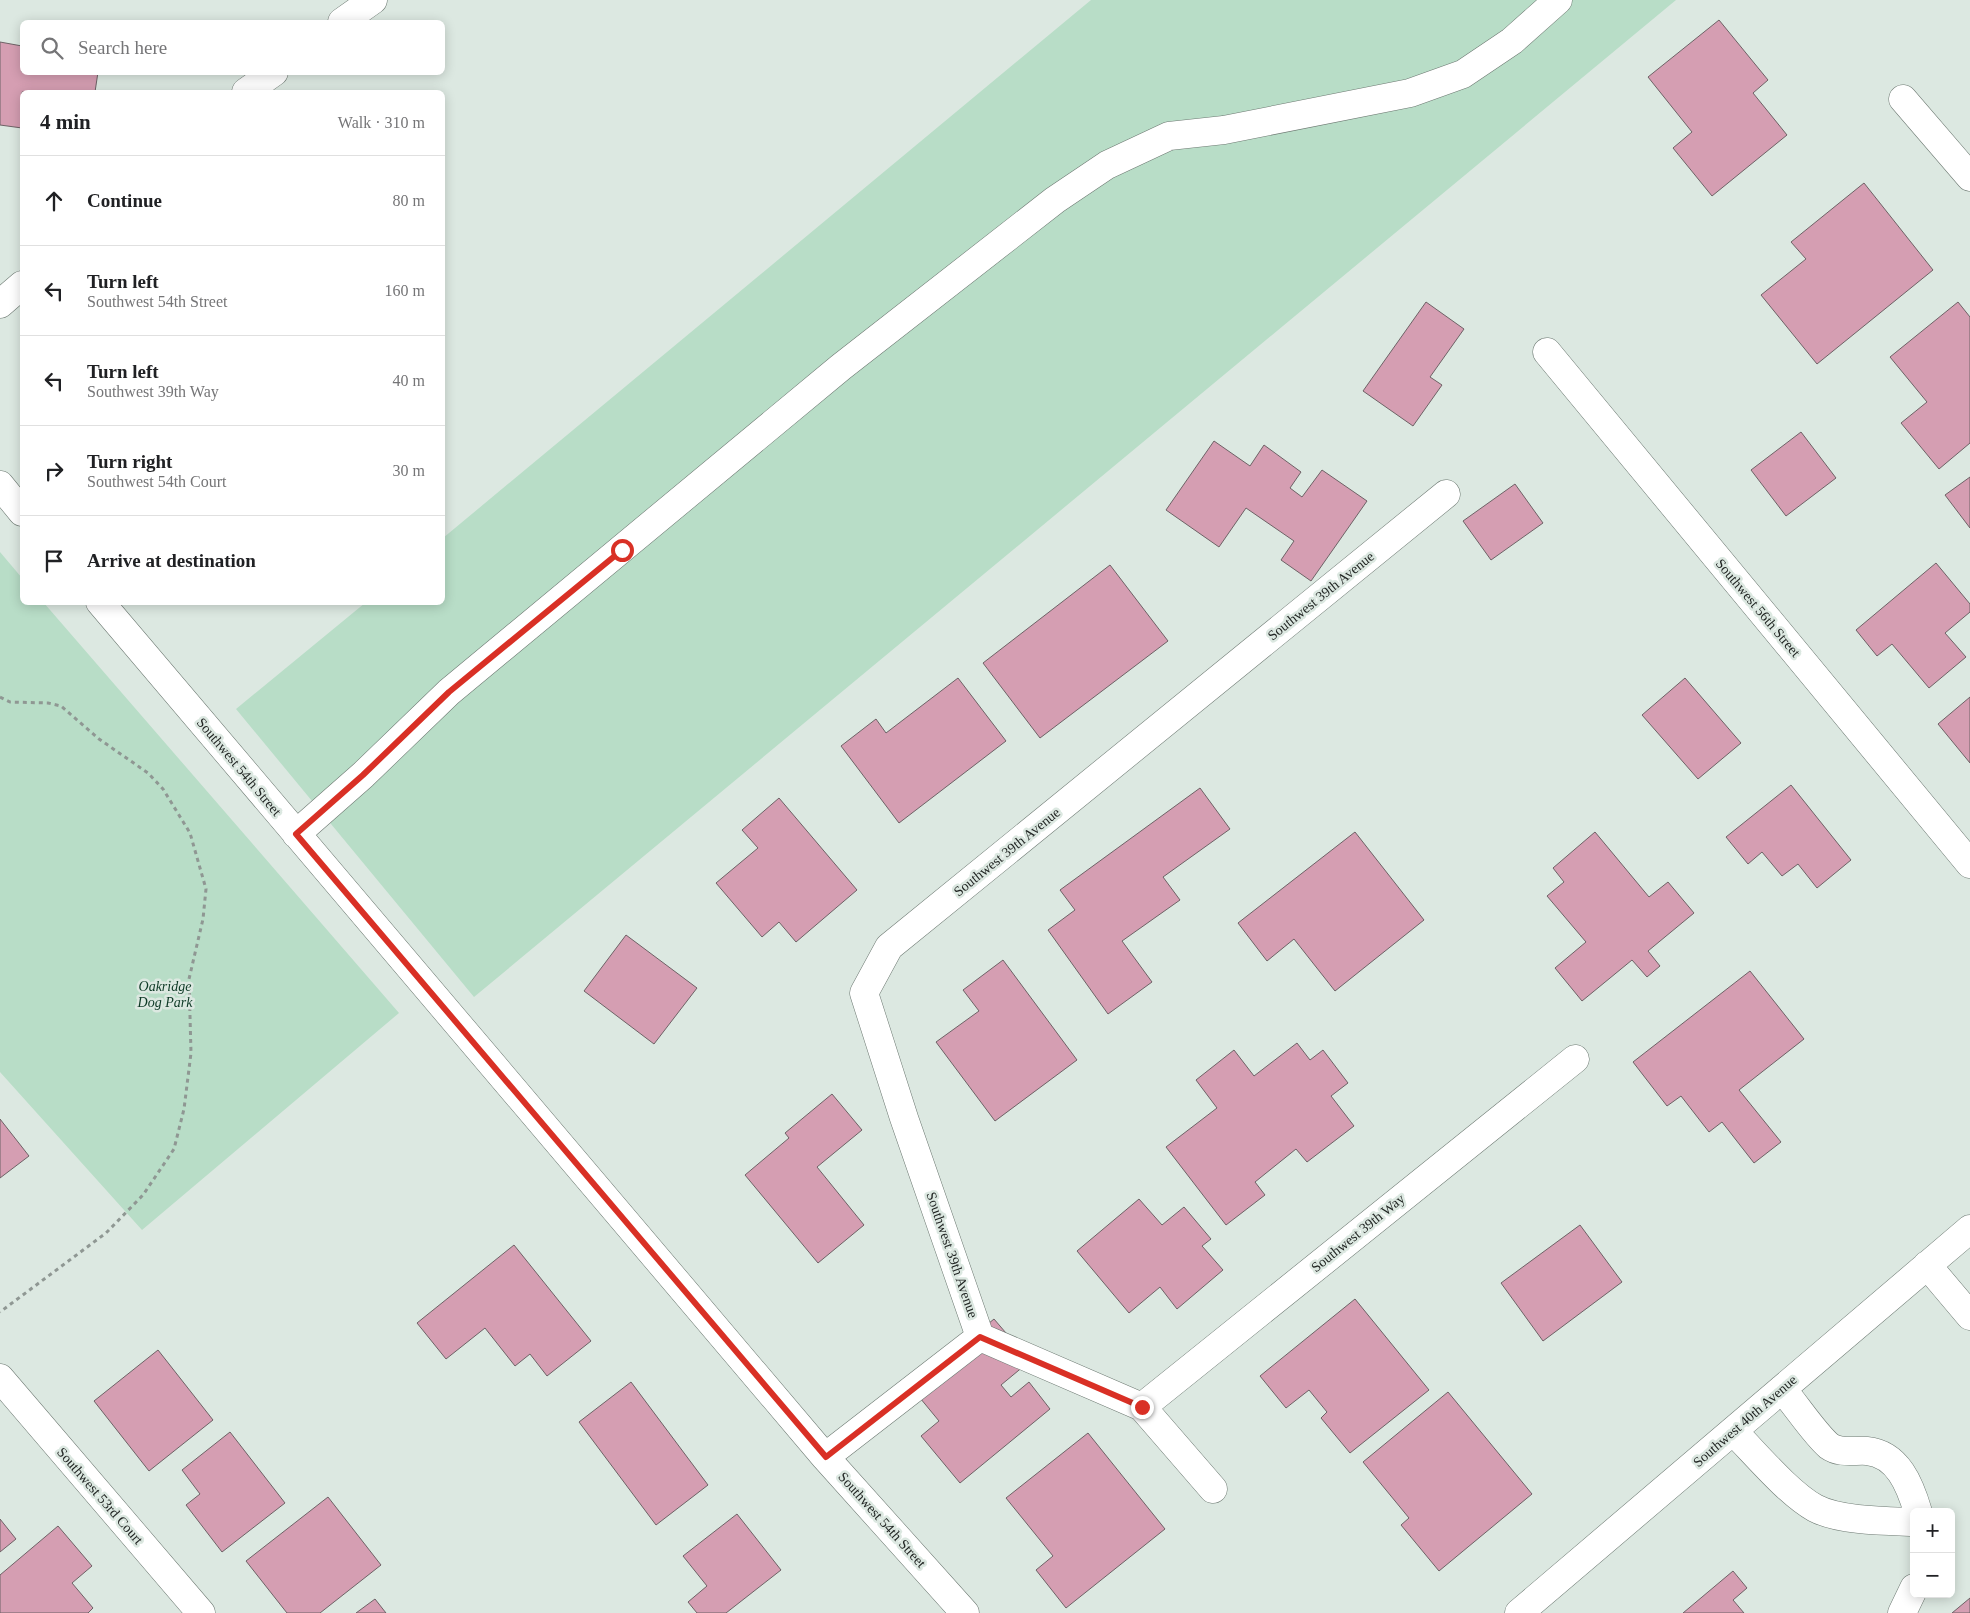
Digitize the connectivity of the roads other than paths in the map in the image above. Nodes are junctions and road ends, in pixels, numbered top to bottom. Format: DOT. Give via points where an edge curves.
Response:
graph roads {
  1 [pos="373,0"];
  2 [pos="1558,0"];
  3 [pos="345,20"];
  4 [pos="270,75"];
  5 [pos="249,90"];
  6 [pos="1903,98"];
  7 [pos="1970,177"];
  8 [pos="20,287"];
  9 [pos="0,304"];
  10 [pos="1547,352"];
  11 [pos="0,485"];
  12 [pos="1446,494"];
  13 [pos="20,510"];
  14 [pos="103,605"];
  15 [pos="296,834"];
  16 [pos="1970,864"];
  17 [pos="1575,1059"];
  18 [pos="1970,1229"];
  19 [pos="1927,1266"];
  20 [pos="1970,1316"];
  21 [pos="980,1337"];
  22 [pos="0,1378"];
  23 [pos="1782,1389"];
  24 [pos="1142,1407"];
  25 [pos="1733,1431"];
  26 [pos="826,1457"];
  27 [pos="1213,1489"];
  28 [pos="1917,1508"];
  29 [pos="1910,1522"];
  30 [pos="1910,1596"];
  31 [pos="200,1613"];
  32 [pos="965,1613"];
  33 [pos="1519,1613"];
  34 [pos="1902,1613"];
  1 -- 3 [label="street"];
  2 -- 15 [label="street" via="1512,41 1464,74 1400,95 1224,130 1169,136 1107,165 1054,200 841,367 449,692"];
  4 -- 5 [label="street"];
  6 -- 7 [label="street"];
  8 -- 9 [label="street"];
  10 -- 16 [label="street, Southwest 56th Street"];
  11 -- 13 [label="street"];
  12 -- 21 [label="street, Southwest 39th Avenue" via="889,948 864,992"];
  14 -- 15 [label="street, Southwest 54th Street"];
  15 -- 26 [label="street, Southwest 54th Street"];
  17 -- 24 [label="street, Southwest 39th Way"];
  18 -- 19 [label="street, Southwest 40th Avenue"];
  19 -- 20 [label="street"];
  19 -- 23 [label="street, Southwest 40th Avenue"];
  21 -- 24 [label="street"];
  21 -- 26 [label="street"];
  22 -- 31 [label="street, Southwest 53rd Court"];
  23 -- 25 [label="street, Southwest 40th Avenue"];
  23 -- 28 [label="street" via="1830,1447 1850,1452 1867,1451 1894,1461 1911,1489"];
  24 -- 27 [label="street"];
  25 -- 29 [label="street" via="1790,1488 1815,1508 1852,1518"];
  25 -- 33 [label="street, Southwest 40th Avenue"];
  26 -- 32 [label="street, Southwest 54th Street"];
  30 -- 34 [label="street"];
}
